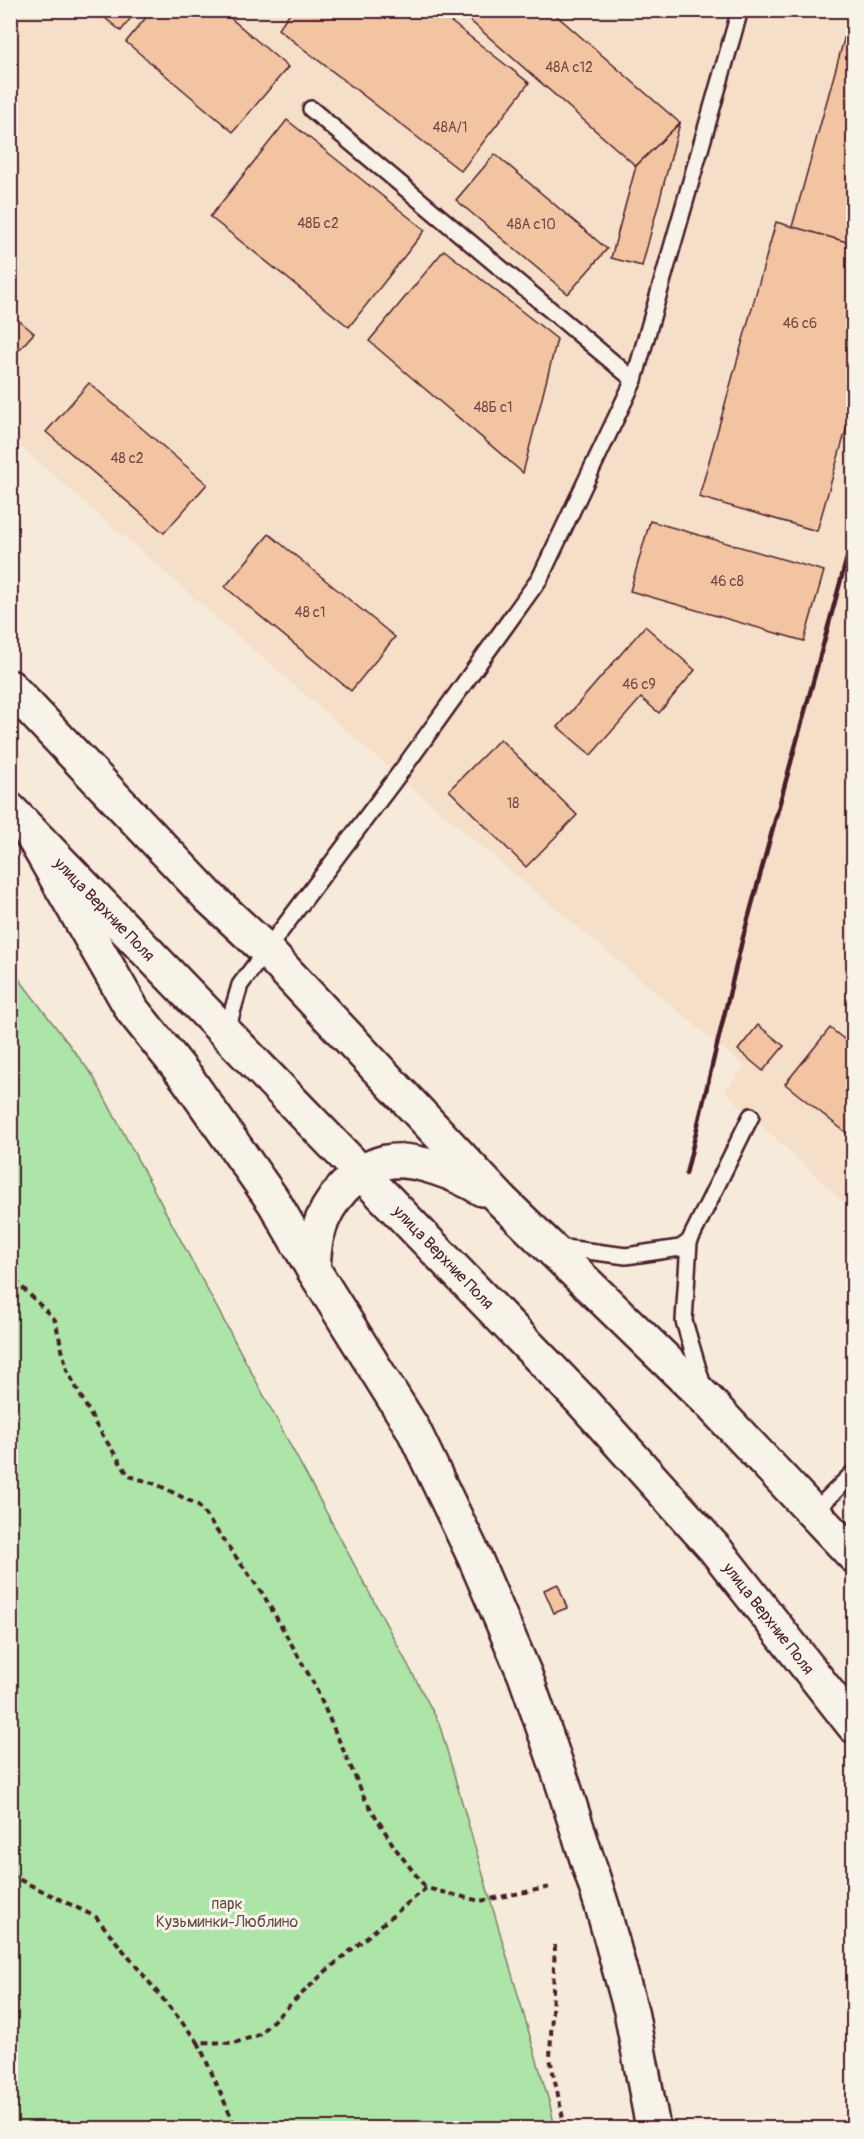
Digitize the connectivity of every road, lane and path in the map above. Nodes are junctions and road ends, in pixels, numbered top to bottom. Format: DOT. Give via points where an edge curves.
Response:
graph roads {
  1 [pos="740,10"];
  2 [pos="311,109"];
  3 [pos="634,380"];
  4 [pos="10,687"];
  5 [pos="20,821"];
  6 [pos="265,949"];
  7 [pos="226,1033"];
  8 [pos="752,1116"];
  9 [pos="362,1172"];
  10 [pos="502,1201"];
  11 [pos="540,1239"];
  12 [pos="689,1242"];
  13 [pos="313,1269"];
  14 [pos="10,1271"];
  15 [pos="708,1401"];
  16 [pos="854,1472"];
  17 [pos="814,1512"];
  18 [pos="854,1556"];
  19 [pos="854,1726"];
  20 [pos="10,1875"];
  21 [pos="551,1887"];
  22 [pos="426,1888"];
  23 [pos="555,1945"];
  24 [pos="198,2042"];
  25 [pos="236,2128"];
  26 [pos="565,2128"];
  27 [pos="653,2128"];
  1 -- 3 [label="lane"];
  2 -- 3 [label="lane"];
  3 -- 6 [label="lane" via="540,578 402,770"];
  4 -- 6 [label="main road" via="210,898"];
  5 -- 7 [label="main road, улица Верхние Поля"];
  5 -- 13 [label="main road" via="133,1011 187,1078 274,1202"];
  6 -- 7 [label="lane" via="240,985"];
  6 -- 10 [label="main road"];
  7 -- 9 [label="main road, улица Верхние Поля"];
  8 -- 12 [label="lane"];
  9 -- 10 [label="main road" via="387,1162 418,1163 466,1179"];
  9 -- 13 [label="main road" via="345,1186 329,1208 318,1233"];
  9 -- 19 [label="main road, улица Верхние Поля" via="580,1399 707,1540"];
  10 -- 11 [label="main road"];
  11 -- 12 [label="lane" via="558,1247 626,1256 680,1248"];
  11 -- 15 [label="main road"];
  12 -- 15 [label="lane" via="684,1321"];
  13 -- 27 [label="main road" via="413,1429 474,1556 525,1676 603,1910 631,2011"];
  14 -- 22 [label="path" via="55,1320 67,1370 129,1476 156,1484 198,1505 263,1594 314,1684 365,1799"];
  15 -- 17 [label="main road"];
  16 -- 17 [label="lane"];
  17 -- 18 [label="main road"];
  20 -- 24 [label="path" via="96,1917"];
  21 -- 22 [label="path" via="480,1901"];
  22 -- 24 [label="path" via="326,1971 258,2035 234,2043"];
  23 -- 26 [label="path" via="550,2058"];
  24 -- 25 [label="path"];
}
